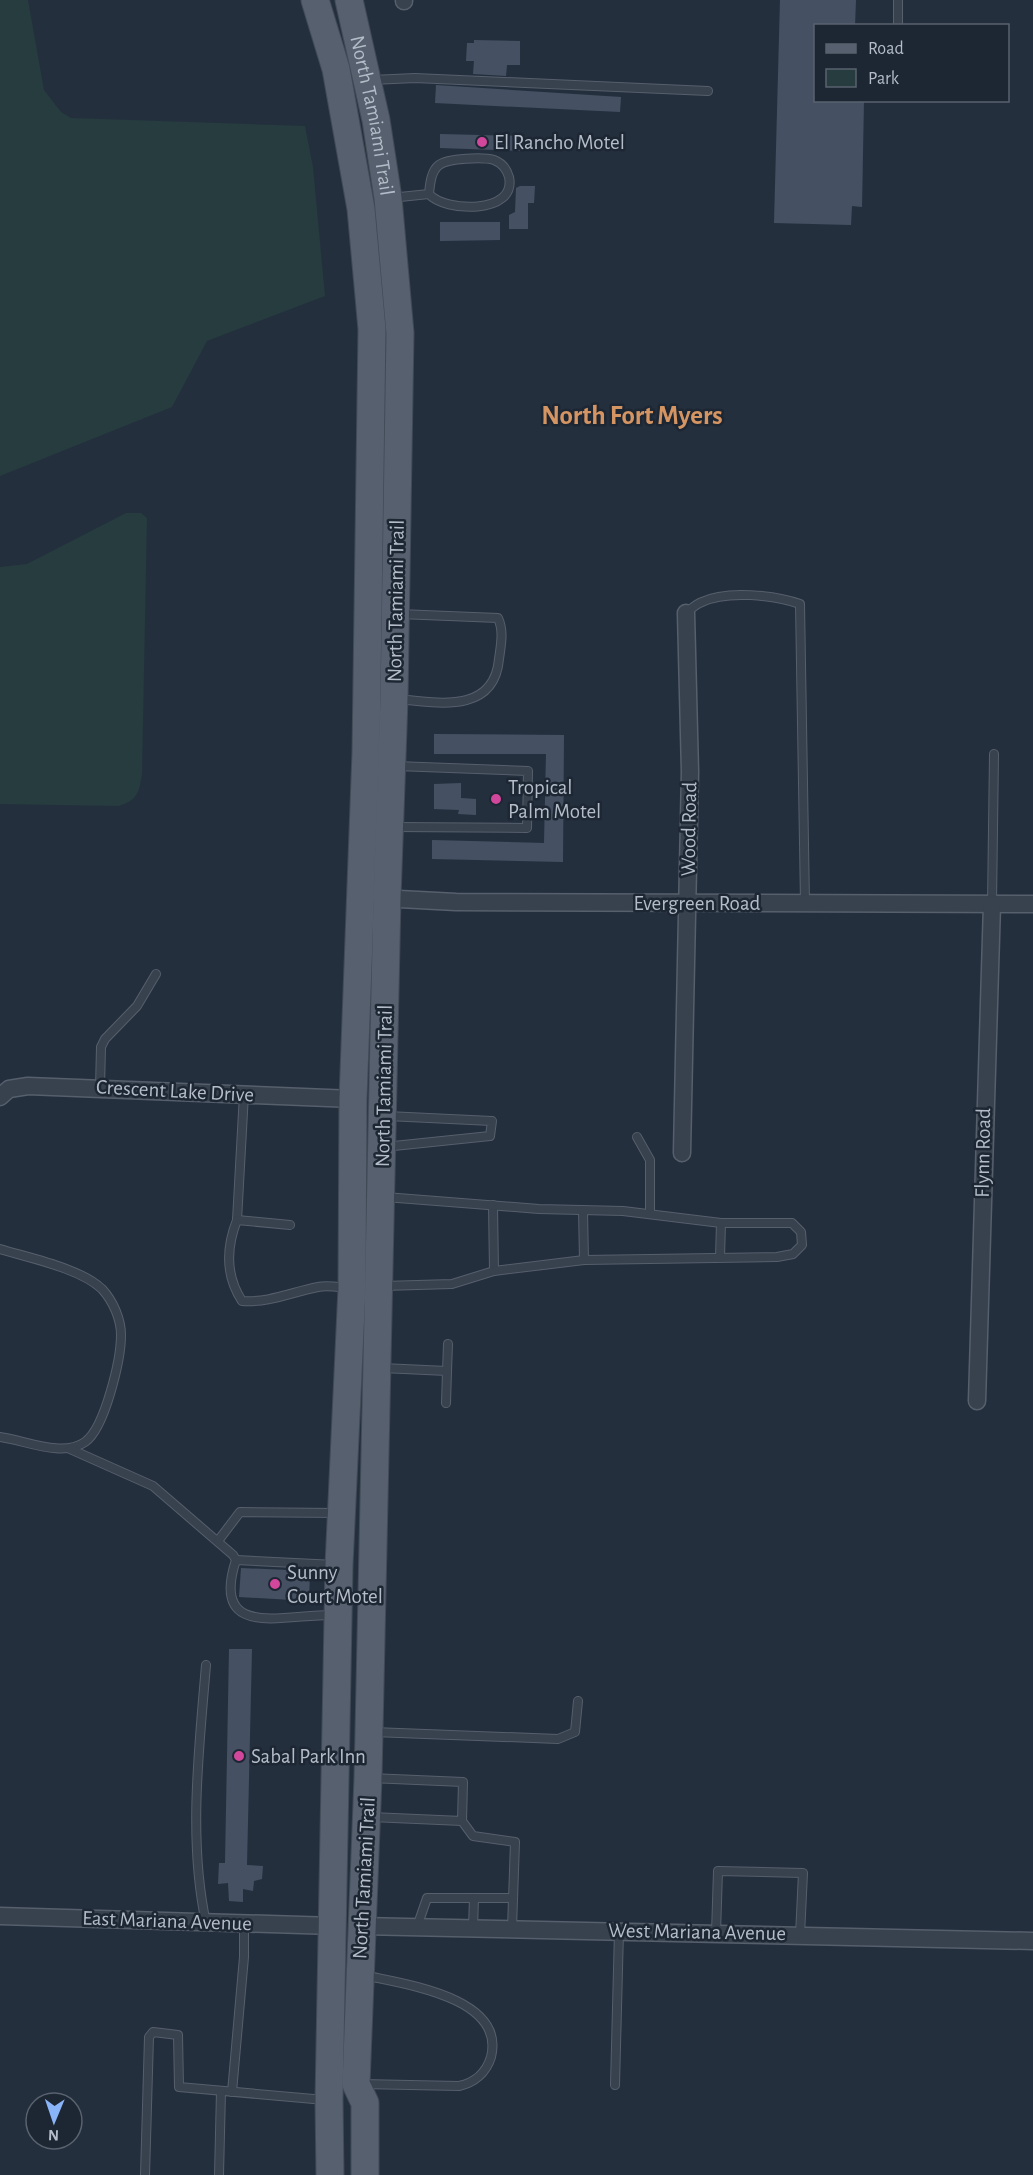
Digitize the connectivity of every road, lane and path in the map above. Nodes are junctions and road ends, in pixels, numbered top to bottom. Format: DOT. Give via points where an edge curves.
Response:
graph roads {
  1 [pos="315,0"];
  2 [pos="349,0"];
  3 [pos="898,0"];
  4 [pos="898,24"];
  5 [pos="368,80"];
  6 [pos="708,91"];
  7 [pos="429,194"];
  8 [pos="388,198"];
  9 [pos="372,329"];
  10 [pos="399,404"];
  11 [pos="371,417"];
  12 [pos="397,488"];
  13 [pos="686,613"];
  14 [pos="395,614"];
  15 [pos="394,699"];
  16 [pos="994,753"];
  17 [pos="391,765"];
  18 [pos="390,827"];
  19 [pos="374,898"];
  20 [pos="688,903"];
  21 [pos="805,903"];
  22 [pos="992,904"];
  23 [pos="1033,904"];
  24 [pos="156,974"];
  25 [pos="100,1087"];
  26 [pos="3,1091"];
  27 [pos="244,1094"];
  28 [pos="352,1099"];
  29 [pos="384,1116"];
  30 [pos="637,1137"];
  31 [pos="383,1147"];
  32 [pos="682,1153"];
  33 [pos="382,1197"];
  34 [pos="493,1205"];
  35 [pos="583,1210"];
  36 [pos="650,1214"];
  37 [pos="237,1220"];
  38 [pos="721,1222"];
  39 [pos="290,1226"];
  40 [pos="0,1249"];
  41 [pos="720,1257"];
  42 [pos="584,1260"];
  43 [pos="494,1271"];
  44 [pos="380,1286"];
  45 [pos="352,1288"];
  46 [pos="448,1344"];
  47 [pos="347,1365"];
  48 [pos="378,1368"];
  49 [pos="447,1371"];
  50 [pos="977,1401"];
  51 [pos="446,1402"];
  52 [pos="0,1437"];
  53 [pos="376,1443"];
  54 [pos="70,1449"];
  55 [pos="345,1455"];
  56 [pos="343,1513"];
  57 [pos="374,1537"];
  58 [pos="218,1541"];
  59 [pos="236,1560"];
  60 [pos="339,1565"];
  61 [pos="339,1615"];
  62 [pos="206,1665"];
  63 [pos="578,1701"];
  64 [pos="369,1732"];
  65 [pos="368,1778"];
  66 [pos="367,1817"];
  67 [pos="462,1821"];
  68 [pos="335,1845"];
  69 [pos="474,1898"];
  70 [pos="513,1898"];
  71 [pos="0,1916"];
  72 [pos="206,1923"];
  73 [pos="244,1924"];
  74 [pos="334,1926"];
  75 [pos="361,1926"];
  76 [pos="417,1928"];
  77 [pos="473,1928"];
  78 [pos="512,1928"];
  79 [pos="619,1931"];
  80 [pos="716,1933"];
  81 [pos="800,1935"];
  82 [pos="1033,1941"];
  83 [pos="359,1975"];
  84 [pos="358,2028"];
  85 [pos="356,2084"];
  86 [pos="615,2085"];
  87 [pos="221,2091"];
  88 [pos="232,2092"];
  89 [pos="329,2100"];
  90 [pos="145,2175"];
  91 [pos="219,2175"];
  92 [pos="330,2175"];
  93 [pos="365,2175"];
  1 -- 9 [label="main road, North Tamiami Trail" via="336,69 361,209"];
  2 -- 5 [label="main road, North Tamiami Trail"];
  3 -- 4 [label="lane"];
  5 -- 6 [label="lane" via="415,78"];
  5 -- 8 [label="main road, North Tamiami Trail"];
  7 -- 7 [label="lane" via="442,204 496,204 508,193 510,179 506,168 494,160 449,159 437,166"];
  7 -- 8 [label="lane"];
  8 -- 10 [label="main road, North Tamiami Trail" via="400,333"];
  9 -- 10 [label="main road" via="382,356 383,388"];
  9 -- 11 [label="main road, North Tamiami Trail"];
  10 -- 12 [label="main road, North Tamiami Trail"];
  11 -- 12 [label="main road" via="383,426 390,440"];
  11 -- 19 [label="main road, North Tamiami Trail"];
  12 -- 14 [label="main road, North Tamiami Trail"];
  13 -- 20 [label="street, Wood Road"];
  13 -- 21 [label="lane" via="702,601 733,595 781,597 800,604"];
  14 -- 15 [label="main road, North Tamiami Trail"];
  14 -- 15 [label="lane" via="498,618 502,628 498,669 483,695 442,702"];
  15 -- 17 [label="main road, North Tamiami Trail"];
  16 -- 22 [label="lane"];
  17 -- 18 [label="main road, North Tamiami Trail"];
  17 -- 18 [label="lane" via="528,771 527,828"];
  18 -- 19 [label="main road, North Tamiami Trail"];
  19 -- 20 [label="street, Evergreen Road"];
  19 -- 28 [label="main road, North Tamiami Trail"];
  19 -- 29 [label="main road, North Tamiami Trail"];
  20 -- 21 [label="street, Evergreen Road"];
  20 -- 32 [label="street, Wood Road"];
  21 -- 22 [label="street, Evergreen Road"];
  22 -- 23 [label="street, Evergreen Road"];
  22 -- 50 [label="street, Flynn Road"];
  24 -- 25 [label="lane" via="137,1006 101,1047"];
  25 -- 26 [label="street, Crescent Lake Drive" via="28,1086"];
  25 -- 27 [label="street, Crescent Lake Drive"];
  27 -- 28 [label="street, Crescent Lake Drive"];
  27 -- 37 [label="lane"];
  28 -- 45 [label="main road, North Tamiami Trail"];
  29 -- 31 [label="main road, North Tamiami Trail"];
  29 -- 31 [label="lane" via="492,1121 490,1136"];
  30 -- 36 [label="lane" via="650,1160"];
  31 -- 33 [label="main road, North Tamiami Trail"];
  33 -- 34 [label="lane"];
  33 -- 44 [label="main road, North Tamiami Trail"];
  34 -- 35 [label="lane"];
  34 -- 43 [label="lane"];
  35 -- 36 [label="lane"];
  35 -- 42 [label="lane"];
  36 -- 38 [label="lane"];
  37 -- 39 [label="lane"];
  37 -- 45 [label="lane" via="228,1256 232,1286 242,1301 256,1302 319,1286"];
  38 -- 41 [label="lane"];
  38 -- 41 [label="lane" via="792,1223 801,1232 802,1245 793,1254 777,1257"];
  40 -- 54 [label="lane" via="78,1275 102,1289 117,1310 121,1334 113,1383 98,1425 86,1442"];
  41 -- 42 [label="lane"];
  42 -- 43 [label="lane"];
  43 -- 44 [label="lane" via="452,1284"];
  44 -- 48 [label="main road, North Tamiami Trail"];
  45 -- 47 [label="main road, North Tamiami Trail"];
  46 -- 49 [label="lane"];
  47 -- 53 [label="main road" via="355,1381 360,1424"];
  47 -- 55 [label="main road, North Tamiami Trail"];
  48 -- 49 [label="lane"];
  48 -- 53 [label="main road, North Tamiami Trail"];
  49 -- 51 [label="lane"];
  52 -- 54 [label="lane"];
  53 -- 57 [label="main road, North Tamiami Trail"];
  54 -- 58 [label="lane" via="153,1486"];
  55 -- 56 [label="main road, North Tamiami Trail"];
  55 -- 57 [label="main road" via="360,1477 362,1515"];
  56 -- 58 [label="lane" via="240,1512"];
  56 -- 60 [label="main road, North Tamiami Trail"];
  57 -- 64 [label="main road, North Tamiami Trail"];
  58 -- 59 [label="lane"];
  59 -- 60 [label="lane"];
  59 -- 61 [label="lane" via="230,1578 230,1597 240,1611 267,1619"];
  60 -- 61 [label="main road, North Tamiami Trail"];
  61 -- 68 [label="main road, North Tamiami Trail"];
  62 -- 72 [label="lane" via="198,1756 197,1871"];
  63 -- 64 [label="lane" via="575,1732 558,1739"];
  64 -- 65 [label="main road, North Tamiami Trail"];
  65 -- 66 [label="main road, North Tamiami Trail"];
  65 -- 67 [label="lane" via="463,1782"];
  66 -- 67 [label="lane"];
  66 -- 75 [label="main road, North Tamiami Trail"];
  67 -- 70 [label="lane" via="473,1836 515,1842"];
  68 -- 74 [label="main road, North Tamiami Trail"];
  68 -- 75 [label="main road" via="342,1860 348,1901"];
  69 -- 70 [label="lane"];
  69 -- 76 [label="lane" via="427,1898"];
  69 -- 77 [label="lane"];
  70 -- 78 [label="lane"];
  71 -- 72 [label="street, East Mariana Avenue"];
  72 -- 73 [label="street, East Mariana Avenue"];
  73 -- 74 [label="street, East Mariana Avenue"];
  73 -- 88 [label="lane"];
  74 -- 84 [label="main road" via="344,1951 350,2010"];
  74 -- 89 [label="main road, North Tamiami Trail"];
  75 -- 76 [label="street, West Mariana Avenue"];
  75 -- 83 [label="main road, North Tamiami Trail"];
  76 -- 77 [label="street, West Mariana Avenue"];
  77 -- 78 [label="street, West Mariana Avenue"];
  78 -- 79 [label="street, West Mariana Avenue"];
  79 -- 80 [label="street, West Mariana Avenue"];
  79 -- 86 [label="lane"];
  80 -- 81 [label="street, West Mariana Avenue"];
  80 -- 81 [label="lane" via="718,1871 729,1871 803,1873"];
  81 -- 82 [label="street, West Mariana Avenue"];
  83 -- 84 [label="main road, North Tamiami Trail"];
  83 -- 85 [label="lane" via="465,2004 487,2024 493,2049 489,2062 472,2083"];
  84 -- 85 [label="main road, North Tamiami Trail"];
  85 -- 93 [label="main road, North Tamiami Trail" via="365,2103"];
  87 -- 88 [label="lane"];
  87 -- 90 [label="lane" via="179,2087 178,2035 153,2032 149,2037"];
  87 -- 91 [label="lane"];
  88 -- 89 [label="lane"];
  89 -- 92 [label="main road, North Tamiami Trail"];
}
